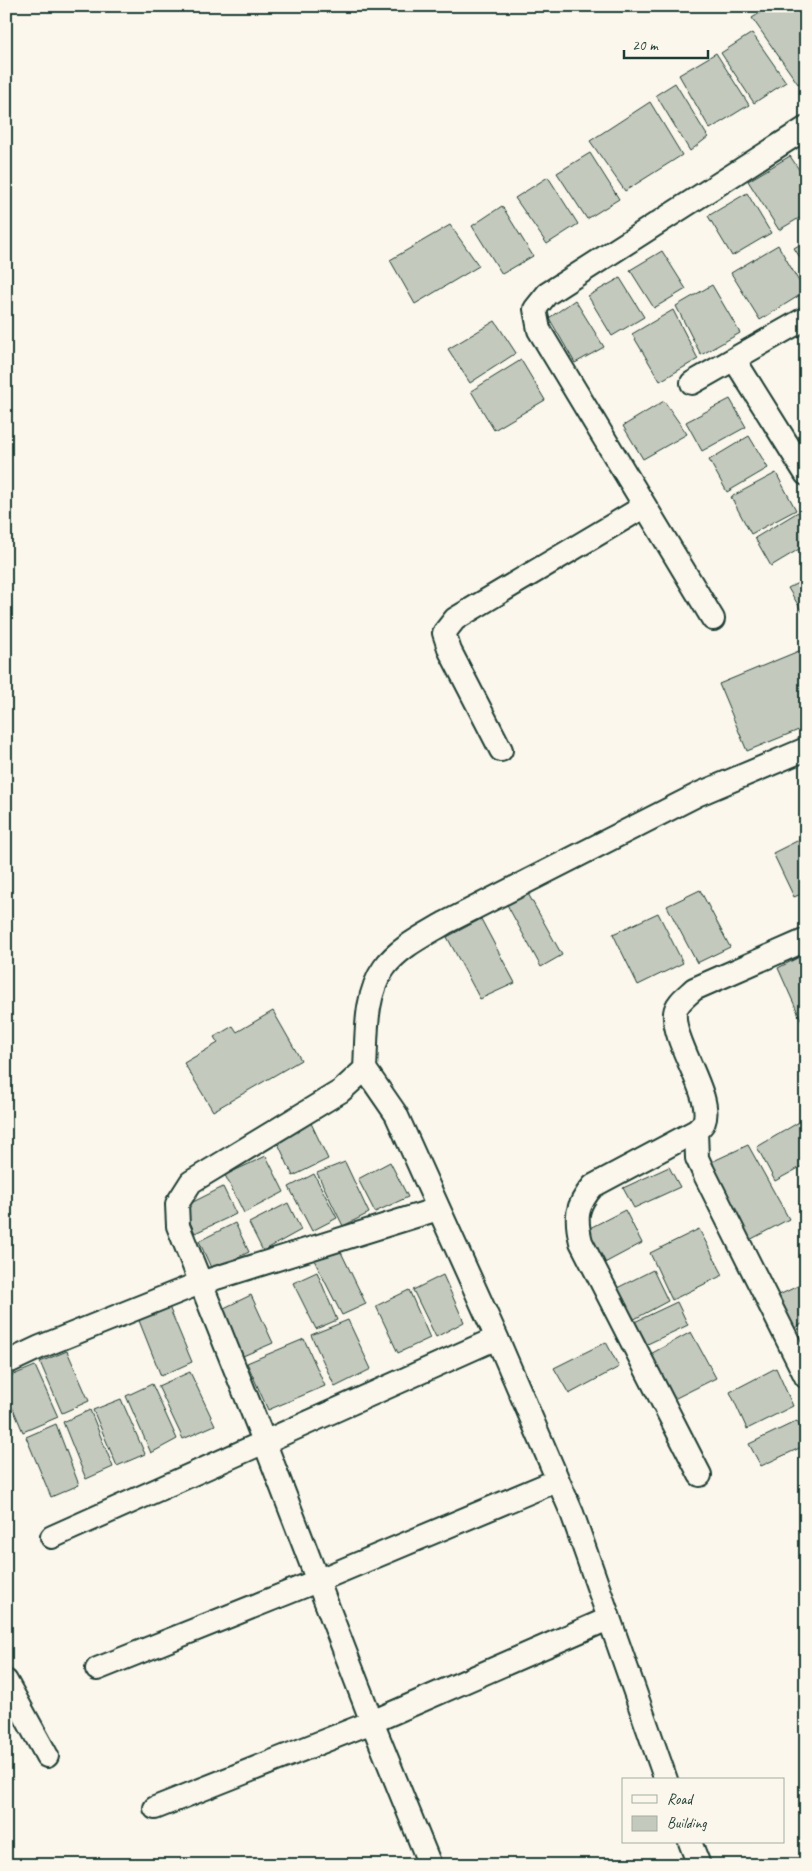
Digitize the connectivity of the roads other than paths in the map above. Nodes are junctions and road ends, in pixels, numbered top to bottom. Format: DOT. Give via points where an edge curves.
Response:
graph roads {
  1 [pos="806,128"];
  2 [pos="806,318"];
  3 [pos="734,359"];
  4 [pos="692,383"];
  5 [pos="806,474"];
  6 [pos="645,506"];
  7 [pos="713,619"];
  8 [pos="806,749"];
  9 [pos="501,750"];
  10 [pos="806,940"];
  11 [pos="365,1069"];
  12 [pos="696,1131"];
  13 [pos="438,1209"];
  14 [pos="200,1283"];
  15 [pos="497,1338"];
  16 [pos="6,1363"];
  17 [pos="806,1377"];
  18 [pos="264,1441"];
  19 [pos="700,1475"];
  20 [pos="558,1480"];
  21 [pos="52,1537"];
  22 [pos="317,1581"];
  23 [pos="608,1619"];
  24 [pos="97,1669"];
  25 [pos="6,1681"];
  26 [pos="372,1722"];
  27 [pos="47,1756"];
  28 [pos="665,1778"];
  29 [pos="155,1808"];
  30 [pos="691,1844"];
  31 [pos="430,1865"];
  32 [pos="699,1865"];
  1 -- 6 [label="street" via="547,294 535,309 539,330"];
  2 -- 3 [label="street"];
  3 -- 4 [label="street"];
  3 -- 5 [label="street"];
  6 -- 7 [label="street"];
  6 -- 9 [label="street" via="455,619 444,633"];
  8 -- 11 [label="street" via="700,794 445,923 410,945 384,967 371,993"];
  10 -- 12 [label="street" via="694,989 675,1012 676,1026 706,1111 704,1123"];
  11 -- 13 [label="street" via="396,1114"];
  11 -- 14 [label="street" via="341,1091 192,1182 177,1204 178,1226"];
  12 -- 17 [label="street" via="697,1158"];
  12 -- 19 [label="street" via="593,1186 581,1200 577,1212 581,1242"];
  13 -- 14 [label="street"];
  13 -- 15 [label="street"];
  14 -- 16 [label="street"];
  14 -- 18 [label="street"];
  15 -- 18 [label="street"];
  15 -- 20 [label="street"];
  18 -- 21 [label="street"];
  18 -- 22 [label="street"];
  20 -- 22 [label="street"];
  20 -- 23 [label="street"];
  22 -- 24 [label="street"];
  22 -- 26 [label="street"];
  23 -- 26 [label="street"];
  23 -- 28 [label="street"];
  25 -- 27 [label="street"];
  26 -- 29 [label="street"];
  26 -- 31 [label="street"];
  30 -- 32 [label="street"];
}
